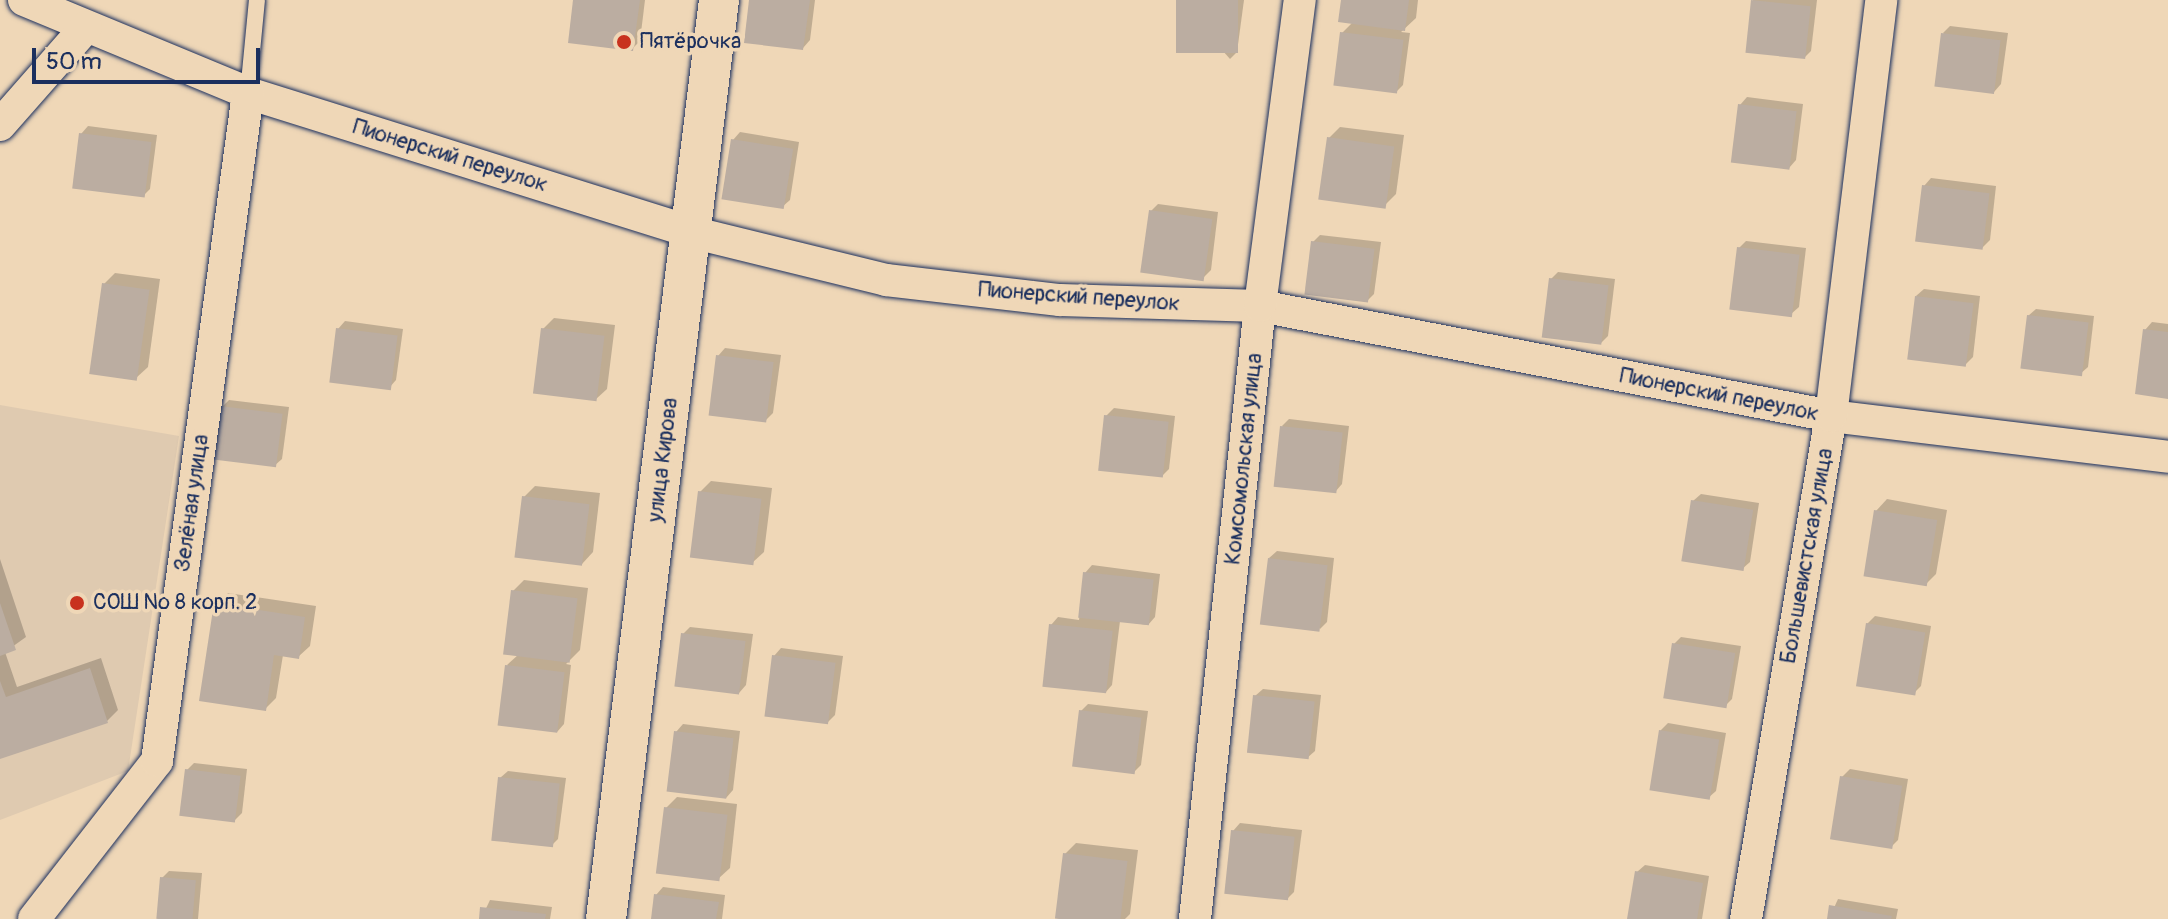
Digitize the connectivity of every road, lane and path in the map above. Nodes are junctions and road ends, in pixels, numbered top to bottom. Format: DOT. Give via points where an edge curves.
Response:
graph roads {
  1 [pos="24,0"];
  2 [pos="257,0"];
  3 [pos="719,0"];
  4 [pos="1300,0"];
  5 [pos="1881,0"];
  6 [pos="86,27"];
  7 [pos="248,93"];
  8 [pos="0,125"];
  9 [pos="691,232"];
  10 [pos="1260,306"];
  11 [pos="1831,416"];
  12 [pos="2168,457"];
  13 [pos="34,919"];
  14 [pos="606,919"];
  15 [pos="1195,919"];
  16 [pos="1746,919"];
  1 -- 6 [label="street, Пионерский переулок"];
  2 -- 7 [label="lane"];
  3 -- 9 [label="street, улица Кирова"];
  4 -- 10 [label="street, Комсомольская улица"];
  5 -- 11 [label="street, Большевистская улица"];
  6 -- 7 [label="street, Пионерский переулок"];
  6 -- 8 [label="street"];
  7 -- 9 [label="street, Пионерский переулок"];
  7 -- 13 [label="street, Зелёная улица" via="157,761"];
  9 -- 10 [label="street, Пионерский переулок" via="886,280 1060,300"];
  9 -- 14 [label="street, улица Кирова"];
  10 -- 11 [label="street, Пионерский переулок"];
  10 -- 15 [label="street, Комсомольская улица"];
  11 -- 12 [label="street, Пионерский переулок"];
  11 -- 16 [label="street, Большевистская улица"];
}
